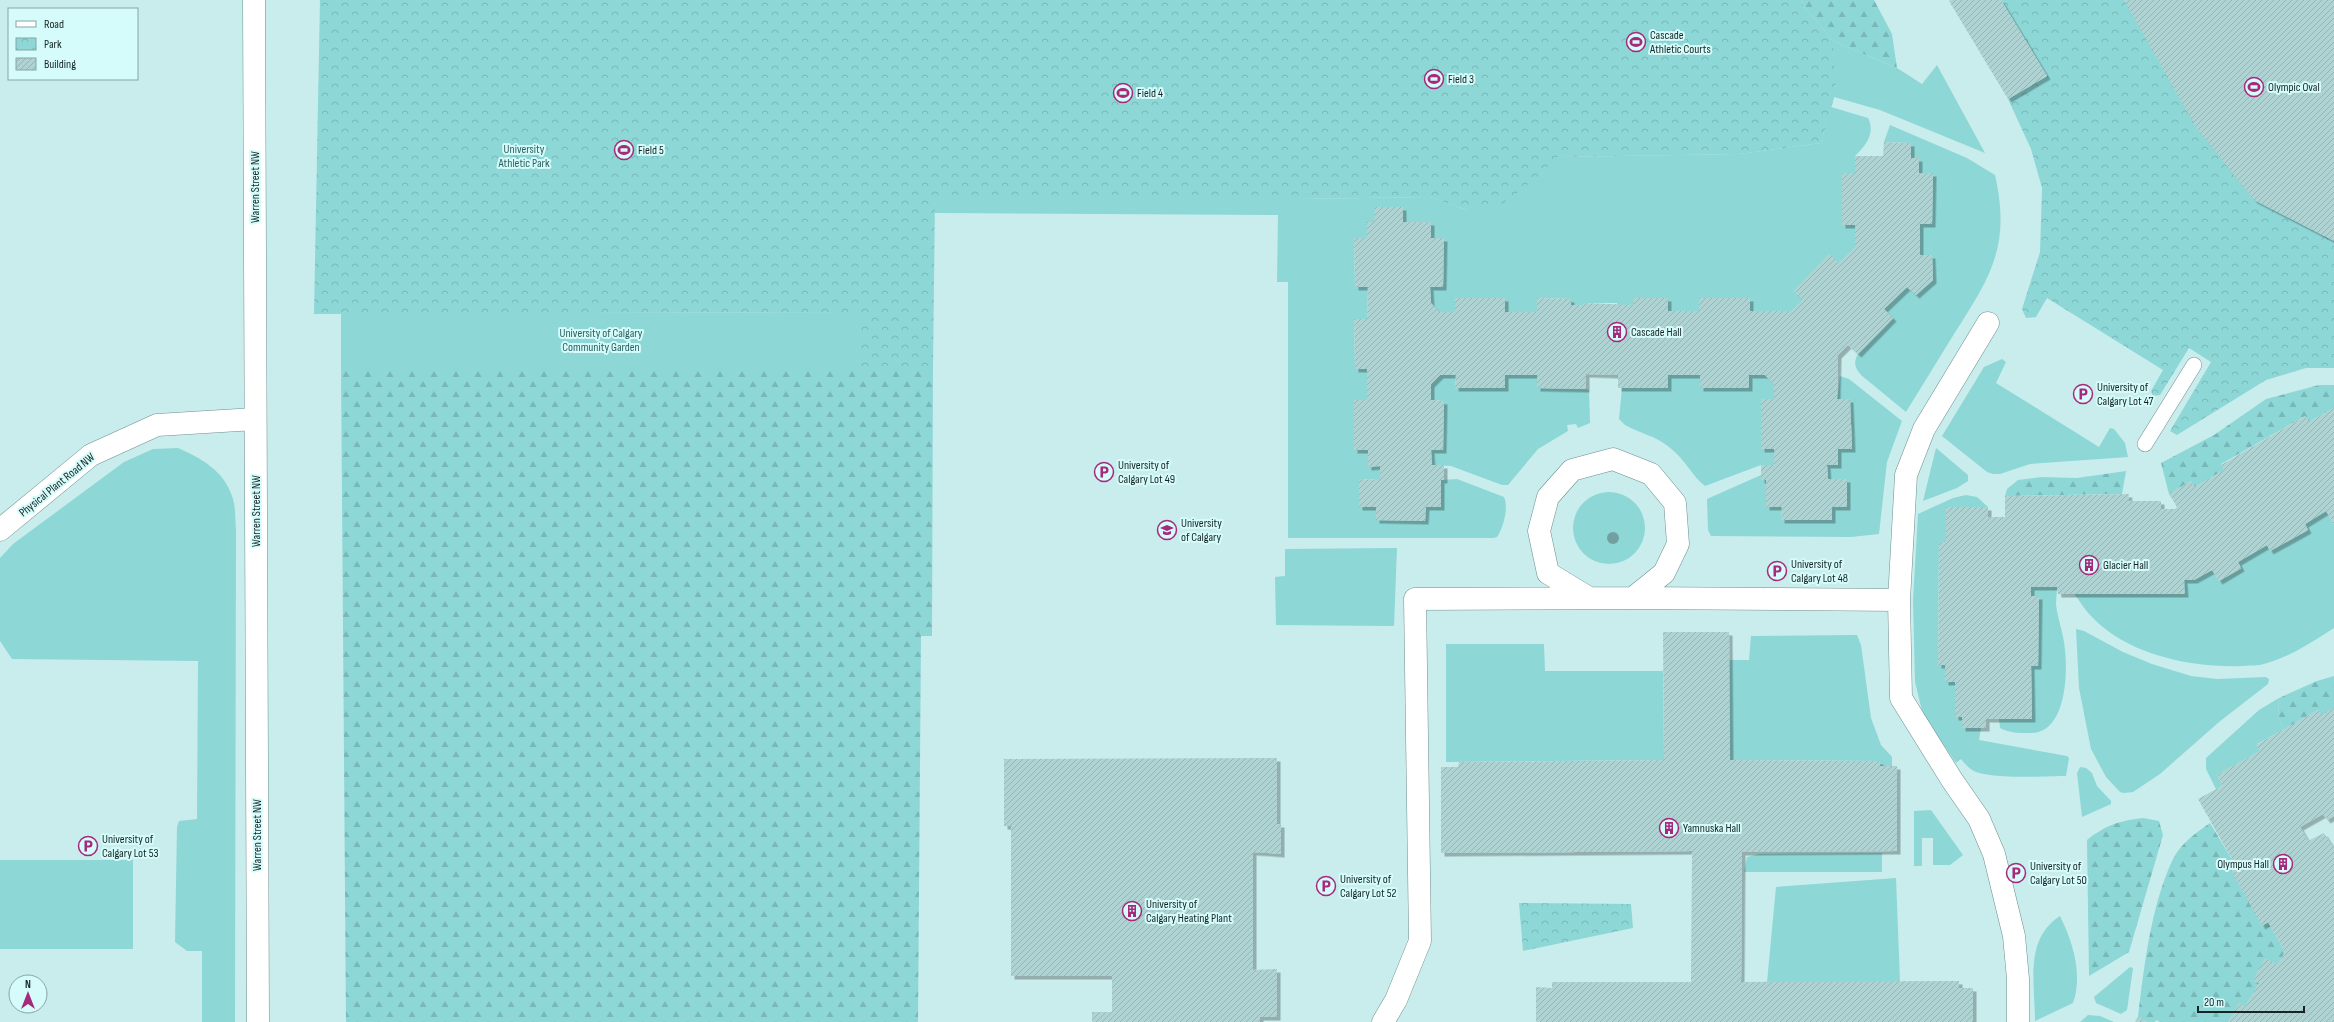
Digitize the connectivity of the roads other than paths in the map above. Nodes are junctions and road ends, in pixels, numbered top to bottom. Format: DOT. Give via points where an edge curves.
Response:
graph roads {
  1 [pos="254,0"];
  2 [pos="1988,323"];
  3 [pos="2194,365"];
  4 [pos="255,419"];
  5 [pos="2145,444"];
  6 [pos="0,530"];
  7 [pos="1589,598"];
  8 [pos="1633,598"];
  9 [pos="1899,600"];
  10 [pos="258,1022"];
  11 [pos="1383,1022"];
  12 [pos="2018,1022"];
  1 -- 4 [label="street, Warren Street NW"];
  2 -- 9 [label="street" via="1924,429 1906,474"];
  3 -- 5 [label="lane"];
  4 -- 6 [label="street, Physical Plant Road NW" via="157,425 91,455"];
  4 -- 10 [label="street, Warren Street NW"];
  7 -- 8 [label="street"];
  7 -- 8 [label="street" via="1548,573 1539,531 1548,497 1572,470 1613,459 1651,474 1675,503 1678,544 1664,572"];
  7 -- 11 [label="street" via="1415,599 1420,941 1396,1000"];
  8 -- 9 [label="street"];
  9 -- 12 [label="street" via="1901,698 1979,819 1994,854 2014,936"];
}
